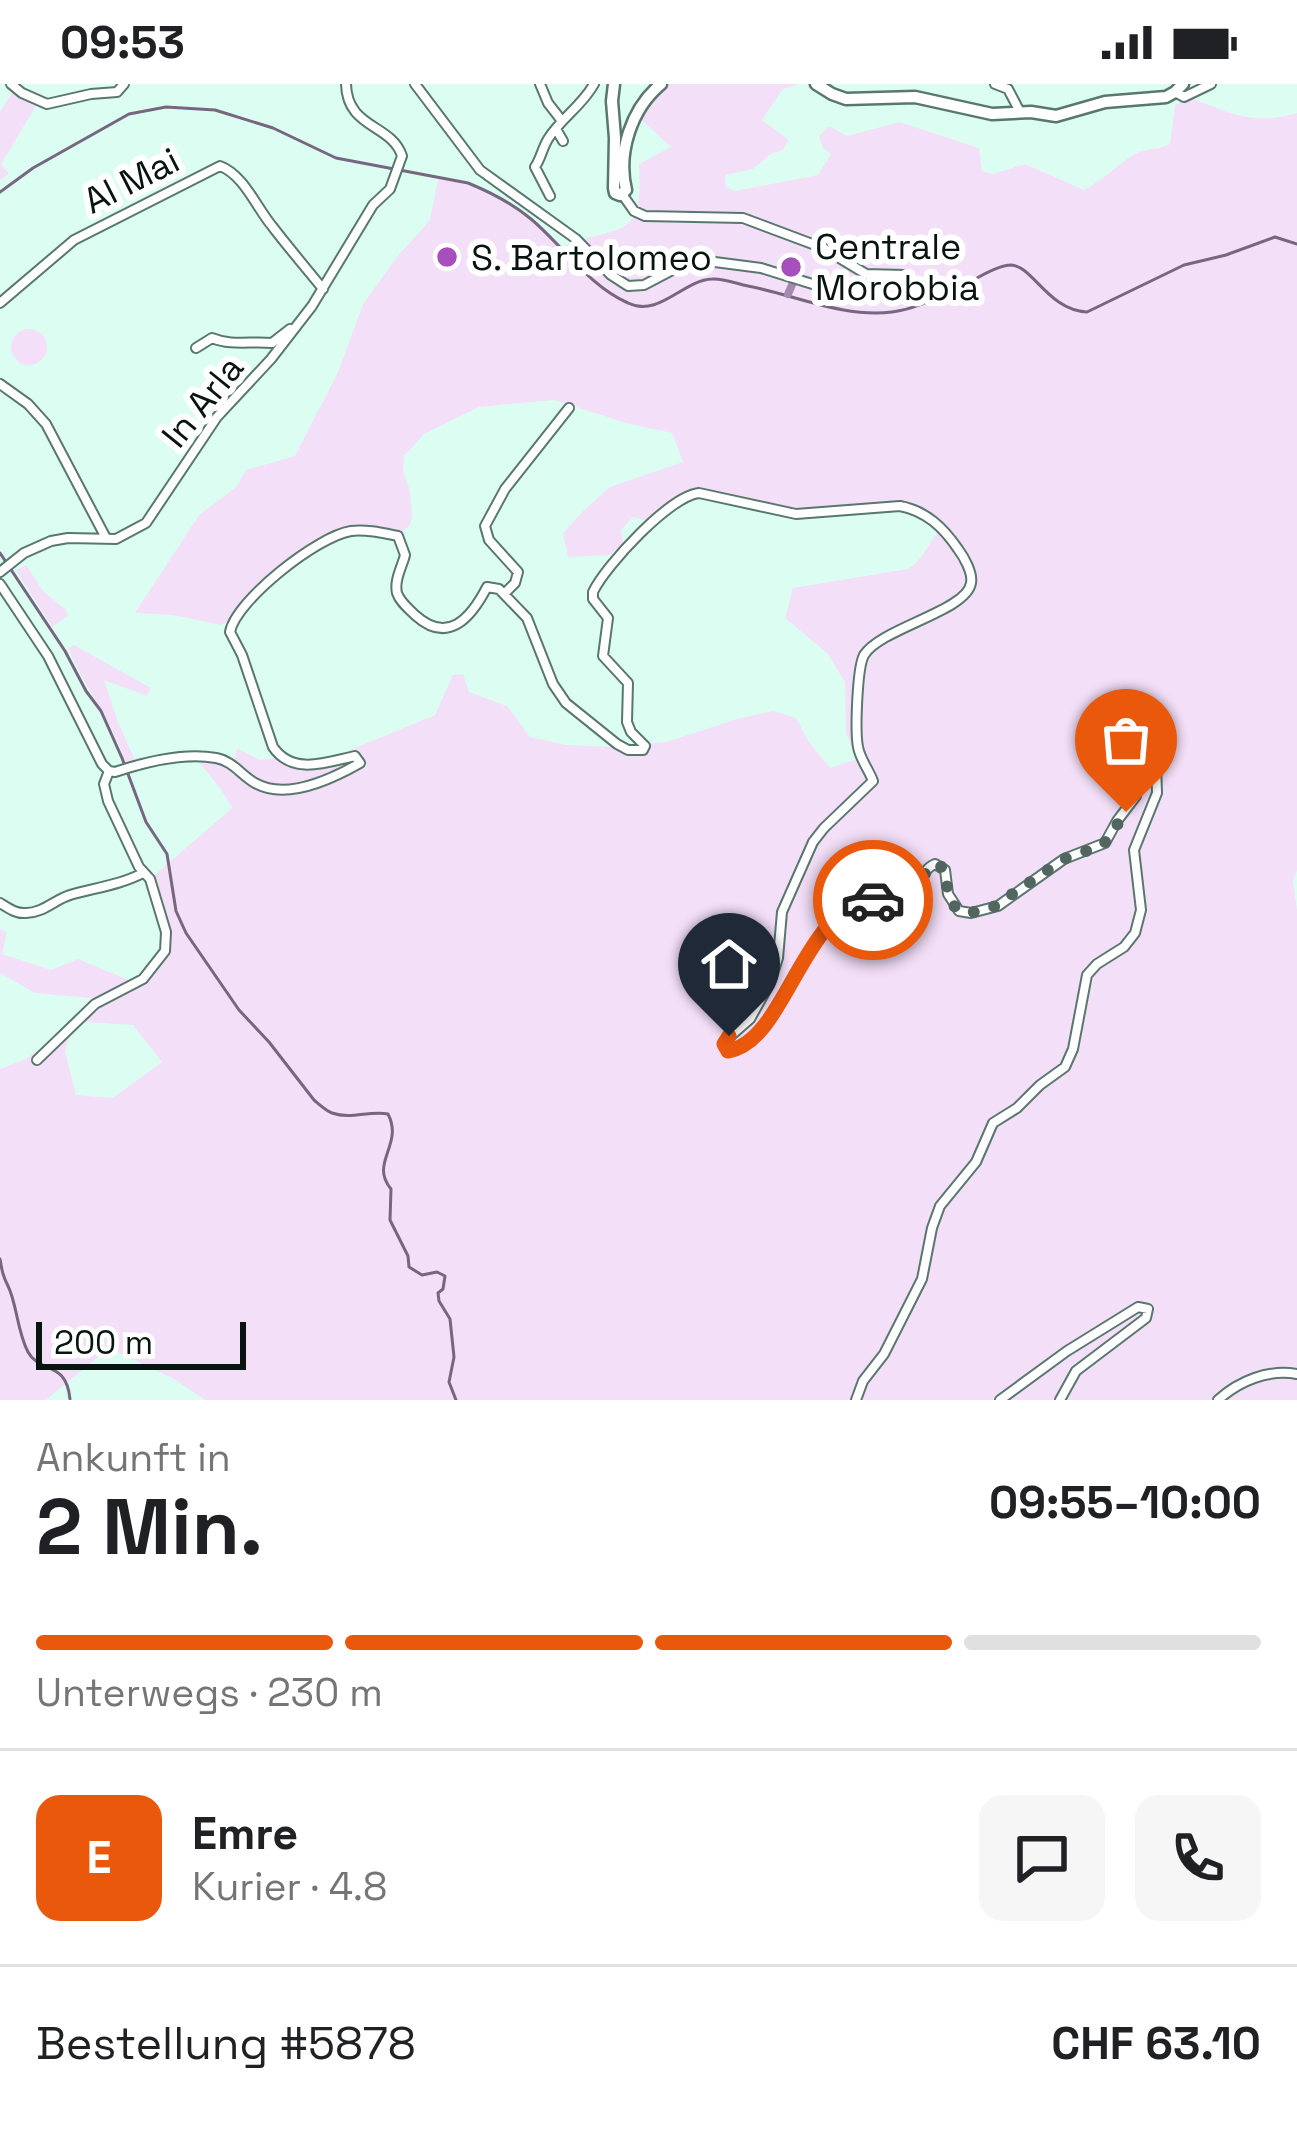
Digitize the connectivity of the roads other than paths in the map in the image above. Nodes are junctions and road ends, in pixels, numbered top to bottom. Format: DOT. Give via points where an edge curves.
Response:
graph roads {
  1 [pos="10,84"];
  2 [pos="124,84"];
  3 [pos="346,84"];
  4 [pos="416,84"];
  5 [pos="541,84"];
  6 [pos="594,84"];
  7 [pos="614,84"];
  8 [pos="661,84"];
  9 [pos="816,84"];
  10 [pos="995,84"];
  11 [pos="1211,84"];
  12 [pos="1179,88"];
  13 [pos="1020,112"];
  14 [pos="559,125"];
  15 [pos="562,141"];
  16 [pos="621,195"];
  17 [pos="550,196"];
  18 [pos="323,289"];
  19 [pos="0,303"];
  20 [pos="297,325"];
  21 [pos="196,348"];
  22 [pos="0,384"];
  23 [pos="568,408"];
  24 [pos="106,539"];
  25 [pos="2,570"];
  26 [pos="0,584"];
  27 [pos="504,594"];
  28 [pos="113,771"];
  29 [pos="143,873"];
  30 [pos="6,904"];
  31 [pos="37,1060"];
  32 [pos="1297,1373"];
  33 [pos="856,1400"];
  34 [pos="1000,1400"];
  35 [pos="1060,1400"];
  36 [pos="1217,1400"];
  1 -- 2 [label="street" via="46,104"];
  3 -- 18 [label="street, In Arla" via="352,110 398,145 402,158"];
  4 -- 16 [label="street" via="480,170 628,286 707,261 838,292 909,281 866,274 743,218 645,216"];
  5 -- 14 [label="street"];
  6 -- 14 [label="street"];
  7 -- 16 [label="street" via="614,188"];
  8 -- 16 [label="street" via="629,135"];
  9 -- 13 [label="street" via="846,99 914,97"];
  10 -- 13 [label="street" via="1008,88"];
  11 -- 12 [label="street" via="1184,97"];
  12 -- 13 [label="street" via="1064,116"];
  14 -- 15 [label="street"];
  14 -- 17 [label="street" via="535,167"];
  18 -- 19 [label="street, Al Mai" via="220,166 74,240"];
  18 -- 20 [label="street, In Arla"];
  20 -- 21 [label="street" via="272,343 212,338"];
  20 -- 24 [label="street, In Arla" via="217,417 149,520"];
  22 -- 24 [label="street" via="46,424"];
  23 -- 27 [label="street" via="484,526 518,572"];
  24 -- 25 [label="street, In Arla" via="51,541"];
  26 -- 28 [label="street"];
  27 -- 28 [label="street" via="487,587 458,624 434,629 398,596 405,556 398,536 352,531 277,574 230,632 282,758 301,765 356,756 360,763 279,790 213,757"];
  27 -- 33 [label="street" via="532,626 566,703 637,751 646,746 627,722 628,683 603,656 608,618 593,592 625,549 690,494 782,512 913,508 958,549 968,590 867,650 858,747 873,781 813,842 783,909 770,983 751,1019 729,1036 728,1051 750,1042 844,909 908,898 935,864 945,870 959,911 994,908 1064,859 1105,843 1136,796 1138,765 1150,759 1157,767 1158,788 1133,854 1139,922 1128,944 1087,974 1065,1066 994,1123 976,1162 940,1206 922,1279"];
  28 -- 29 [label="street" via="104,784 108,801"];
  29 -- 30 [label="street" via="39,911 19,913"];
  29 -- 31 [label="street" via="166,932 163,956 136,983 95,1004"];
  32 -- 36 [label="street" via="1261,1376"];
  34 -- 35 [label="street" via="1146,1308 1146,1318 1076,1371"];
}
